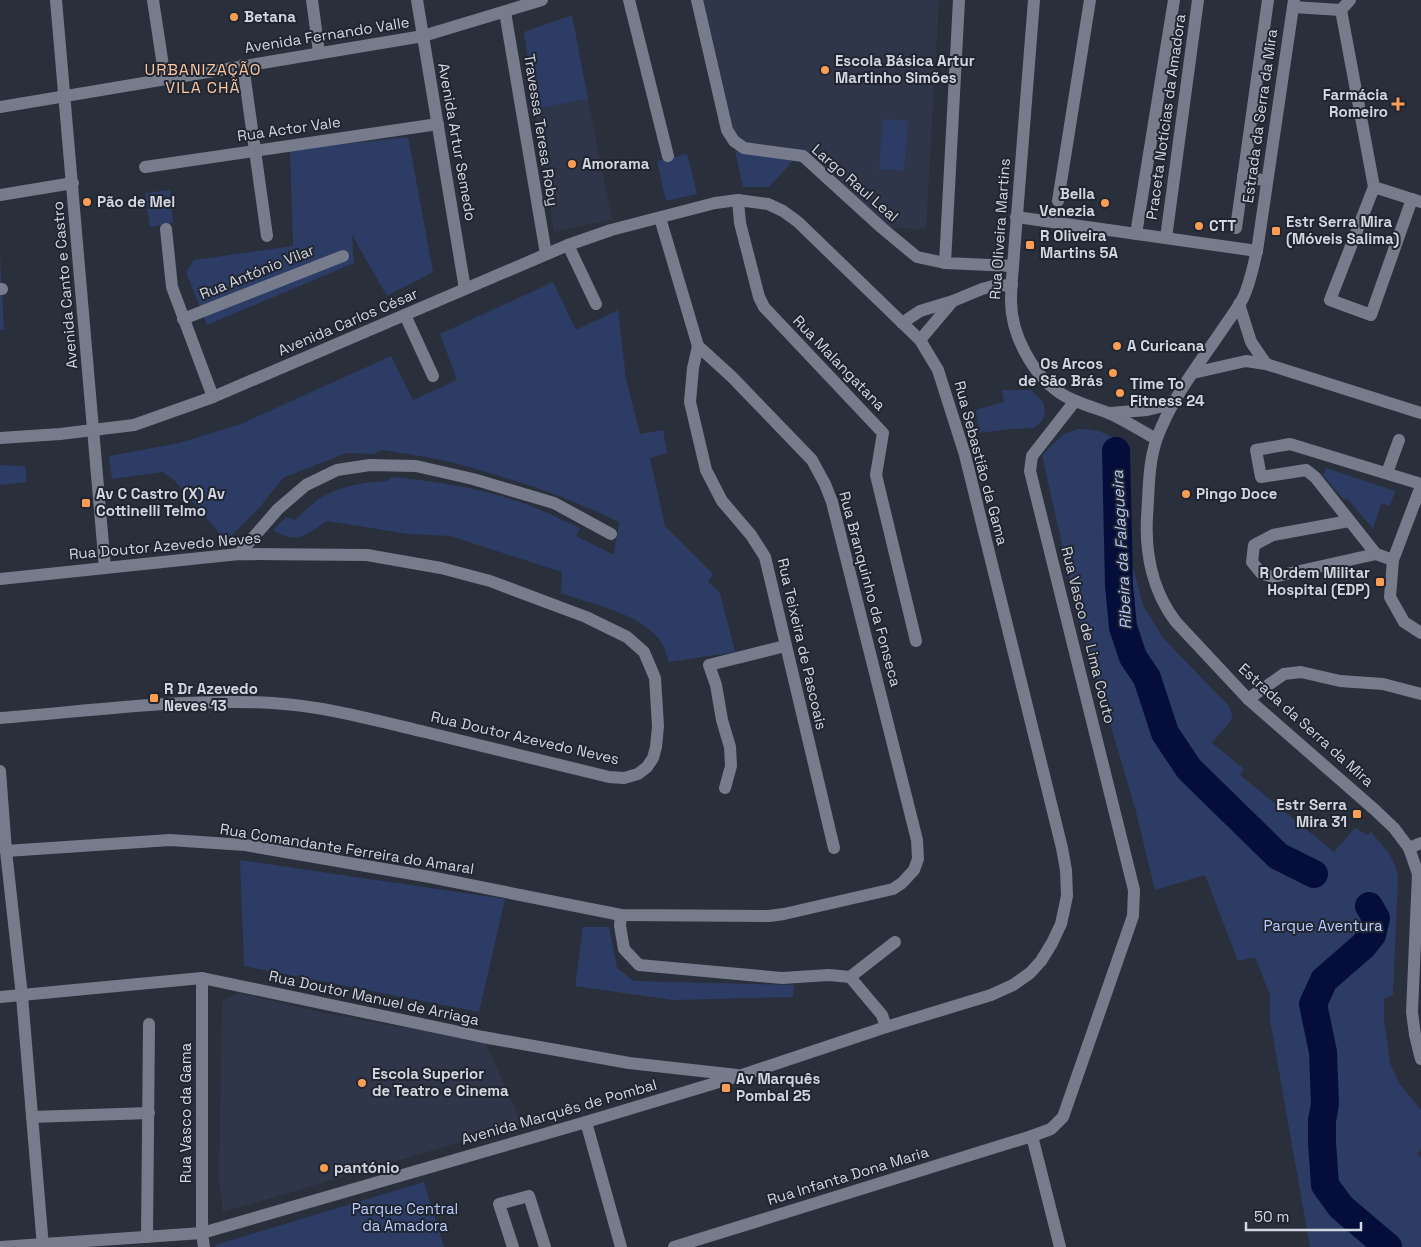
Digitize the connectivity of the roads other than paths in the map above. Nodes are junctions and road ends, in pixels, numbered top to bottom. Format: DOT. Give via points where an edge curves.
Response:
graph roads {
  1 [pos="56,0"];
  2 [pos="153,0"];
  3 [pos="312,0"];
  4 [pos="417,0"];
  5 [pos="542,0"];
  6 [pos="629,0"];
  7 [pos="697,0"];
  8 [pos="959,0"];
  9 [pos="1034,0"];
  10 [pos="1090,0"];
  11 [pos="1174,0"];
  12 [pos="1198,0"];
  13 [pos="1268,0"];
  14 [pos="1293,4"];
  15 [pos="1346,5"];
  16 [pos="505,12"];
  17 [pos="423,36"];
  18 [pos="319,52"];
  19 [pos="243,65"];
  20 [pos="165,79"];
  21 [pos="65,95"];
  22 [pos="0,107"];
  23 [pos="438,124"];
  24 [pos="254,150"];
  25 [pos="668,156"];
  26 [pos="144,166"];
  27 [pos="1243,176"];
  28 [pos="1267,181"];
  29 [pos="73,183"];
  30 [pos="1374,187"];
  31 [pos="0,195"];
  32 [pos="738,200"];
  33 [pos="1058,201"];
  34 [pos="1416,201"];
  35 [pos="1016,217"];
  36 [pos="660,218"];
  37 [pos="1236,228"];
  38 [pos="166,229"];
  39 [pos="611,230"];
  40 [pos="1136,234"];
  41 [pos="267,236"];
  42 [pos="1166,238"];
  43 [pos="568,245"];
  44 [pos="1257,251"];
  45 [pos="546,254"];
  46 [pos="342,256"];
  47 [pos="946,263"];
  48 [pos="1012,266"];
  49 [pos="1012,285"];
  50 [pos="466,289"];
  51 [pos="953,301"];
  52 [pos="596,304"];
  53 [pos="1239,304"];
  54 [pos="405,315"];
  55 [pos="183,319"];
  56 [pos="902,323"];
  57 [pos="920,340"];
  58 [pos="698,346"];
  59 [pos="1266,364"];
  60 [pos="1193,373"];
  61 [pos="432,376"];
  62 [pos="213,397"];
  63 [pos="1075,401"];
  64 [pos="1172,404"];
  65 [pos="1108,413"];
  66 [pos="1421,413"];
  67 [pos="94,431"];
  68 [pos="0,438"];
  69 [pos="1156,439"];
  70 [pos="1399,440"];
  71 [pos="1387,473"];
  72 [pos="1421,485"];
  73 [pos="1349,521"];
  74 [pos="611,534"];
  75 [pos="238,554"];
  76 [pos="1376,554"];
  77 [pos="1393,560"];
  78 [pos="105,568"];
  79 [pos="0,579"];
  80 [pos="1421,633"];
  81 [pos="916,641"];
  82 [pos="785,646"];
  83 [pos="1421,694"];
  84 [pos="1248,699"];
  85 [pos="0,718"];
  86 [pos="0,771"];
  87 [pos="725,788"];
  88 [pos="1415,846"];
  89 [pos="834,848"];
  90 [pos="6,851"];
  91 [pos="1067,896"];
  92 [pos="620,915"];
  93 [pos="895,942"];
  94 [pos="850,977"];
  95 [pos="202,978"];
  96 [pos="22,996"];
  97 [pos="0,997"];
  98 [pos="149,1024"];
  99 [pos="886,1027"];
  100 [pos="1421,1057"];
  101 [pos="742,1075"];
  102 [pos="149,1113"];
  103 [pos="32,1118"];
  104 [pos="586,1122"];
  105 [pos="1032,1136"];
  106 [pos="202,1233"];
  107 [pos="147,1237"];
  108 [pos="43,1246"];
  109 [pos="0,1247"];
  110 [pos="204,1247"];
  111 [pos="513,1247"];
  112 [pos="545,1247"];
  113 [pos="621,1247"];
  114 [pos="674,1247"];
  115 [pos="1060,1247"];
  1 -- 21 [label="street, Avenida Canto e Castro"];
  2 -- 20 [label="street"];
  3 -- 18 [label="street"];
  4 -- 17 [label="street, Avenida Artur Semedo"];
  5 -- 16 [label="street, Avenida Fernando Valle"];
  6 -- 25 [label="street"];
  7 -- 47 [label="street, Largo Raul Leal" via="727,130 734,141 744,148 803,156 917,257"];
  8 -- 47 [label="street"];
  9 -- 35 [label="street, Rua Oliveira Martins"];
  10 -- 33 [label="street"];
  11 -- 40 [label="street, Praceta Notícias da Amadora"];
  12 -- 42 [label="street, Praceta Notícias da Amadora"];
  13 -- 27 [label="street"];
  14 -- 15 [label="street"];
  14 -- 28 [label="street, Estrada da Serra da Mira"];
  15 -- 30 [label="street"];
  16 -- 17 [label="street, Avenida Fernando Valle"];
  16 -- 45 [label="street, Travessa Teresa Roby"];
  17 -- 18 [label="street, Avenida Fernando Valle"];
  17 -- 23 [label="street, Avenida Artur Semedo"];
  18 -- 19 [label="street, Avenida Fernando Valle"];
  19 -- 20 [label="street, Avenida Fernando Valle"];
  19 -- 24 [label="street"];
  20 -- 21 [label="street, Avenida Fernando Valle"];
  21 -- 22 [label="street, Avenida Fernando Valle"];
  21 -- 29 [label="street, Avenida Canto e Castro"];
  23 -- 24 [label="street, Rua Actor Vale"];
  23 -- 50 [label="street, Avenida Artur Semedo"];
  24 -- 26 [label="street, Rua Actor Vale"];
  24 -- 41 [label="street"];
  27 -- 28 [label="street"];
  27 -- 37 [label="street"];
  28 -- 44 [label="street, Estrada da Serra da Mira"];
  29 -- 31 [label="street"];
  29 -- 67 [label="street, Avenida Canto e Castro"];
  30 -- 34 [label="street"];
  30 -- 34 [label="street" via="1330,300 1371,315"];
  32 -- 36 [label="street, Rua Sebastião da Gama"];
  32 -- 56 [label="street, Rua Sebastião da Gama" via="768,204 791,216"];
  32 -- 81 [label="street, Rua Malangatana" via="740,223 764,307 883,433 876,475"];
  35 -- 40 [label="street, Praceta Notícias da Amadora"];
  35 -- 48 [label="street, Rua Oliveira Martins"];
  36 -- 39 [label="street, Rua Sebastião da Gama"];
  36 -- 58 [label="street"];
  38 -- 55 [label="street" via="172,287"];
  39 -- 43 [label="street, Avenida Carlos César"];
  40 -- 42 [label="street, Praceta Notícias da Amadora"];
  42 -- 44 [label="street, Praceta Notícias da Amadora"];
  43 -- 45 [label="street, Avenida Carlos César"];
  43 -- 52 [label="street"];
  44 -- 53 [label="street, Estrada da Serra da Mira"];
  45 -- 50 [label="street, Avenida Carlos César"];
  46 -- 55 [label="street, Rua António Vilar"];
  47 -- 48 [label="street, Largo Raul Leal"];
  48 -- 49 [label="street, Rua Oliveira Martins"];
  49 -- 51 [label="street" via="993,286"];
  49 -- 63 [label="street, Rua Oliveira Martins" via="1013,319 1020,343 1049,384"];
  50 -- 54 [label="street, Avenida Carlos César"];
  51 -- 56 [label="street" via="920,311"];
  51 -- 57 [label="street"];
  53 -- 59 [label="street" via="1251,342"];
  53 -- 60 [label="street, Estrada da Serra da Mira"];
  54 -- 61 [label="street"];
  54 -- 62 [label="street, Avenida Carlos César"];
  55 -- 62 [label="street"];
  56 -- 57 [label="street, Rua Sebastião da Gama"];
  57 -- 91 [label="street, Rua Sebastião da Gama" via="938,370 965,455 1062,848"];
  58 -- 82 [label="street, Rua Teixeira de Pascoais" via="690,402 706,470 722,501 765,557"];
  58 -- 92 [label="street, Rua Branquinho da Fonseca" via="812,460 825,484 917,840 918,860 908,877 893,888 784,914"];
  59 -- 60 [label="street" via="1246,361"];
  59 -- 66 [label="street"];
  60 -- 64 [label="street, Estrada da Serra da Mira"];
  62 -- 67 [label="street, Avenida Carlos César" via="134,424"];
  63 -- 65 [label="street, Rua Oliveira Martins"];
  63 -- 105 [label="street, Rua Vasco de Lima Couto" via="1032,456 1030,471 1134,890 1133,916 1063,1117 1051,1129"];
  64 -- 65 [label="street, Rua Oliveira Martins" via="1148,410"];
  64 -- 69 [label="street, Estrada da Serra da Mira"];
  65 -- 69 [label="street, Rua Oliveira Martins"];
  67 -- 68 [label="street, Avenida Carlos César"];
  67 -- 78 [label="street, Avenida Canto e Castro"];
  69 -- 84 [label="street, Estrada da Serra da Mira" via="1150,472 1147,528 1154,579 1176,622"];
  70 -- 71 [label="street"];
  71 -- 72 [label="street"];
  71 -- 73 [label="street" via="1290,444 1256,450 1261,477 1306,470"];
  72 -- 77 [label="street"];
  73 -- 76 [label="street"];
  73 -- 76 [label="street" via="1273,535 1254,545 1252,562 1261,573 1273,577"];
  74 -- 75 [label="street" via="554,503 474,479 416,466 370,465 337,470 306,485 278,509"];
  75 -- 78 [label="street, Rua Doutor Azevedo Neves"];
  75 -- 85 [label="street, Rua Doutor Azevedo Neves" via="367,554 440,568 490,581 586,617 627,637 644,652 655,678 658,726 653,758 638,774 624,778 609,777 354,715 273,703 156,705"];
  76 -- 77 [label="street"];
  77 -- 80 [label="street" via="1390,597 1404,622"];
  78 -- 79 [label="street, Rua Doutor Azevedo Neves"];
  82 -- 87 [label="street" via="709,665 730,747 731,766"];
  82 -- 89 [label="street, Rua Teixeira de Pascoais"];
  83 -- 84 [label="street" via="1383,684 1340,681 1301,672 1284,674"];
  84 -- 88 [label="street, Estrada da Serra da Mira"];
  86 -- 90 [label="street"];
  88 -- 100 [label="street, Estrada da Serra da Mira" via="1418,874 1412,1012 1414,1035"];
  90 -- 92 [label="street, Rua Comandante Ferreira do Amaral" via="170,840 245,846 430,876"];
  90 -- 96 [label="street"];
  91 -- 99 [label="street, Avenida Marquês de Pombal" via="1061,924 1052,943 1041,961 1019,981 991,995"];
  92 -- 94 [label="street" via="624,949 639,965 782,978"];
  93 -- 94 [label="street"];
  94 -- 99 [label="street" via="882,1015"];
  95 -- 96 [label="street, Rua Doutor Manuel de Arriaga"];
  95 -- 101 [label="street, Rua Doutor Manuel de Arriaga" via="628,1063"];
  95 -- 106 [label="street, Rua Vasco da Gama"];
  96 -- 97 [label="street, Rua Doutor Manuel de Arriaga"];
  96 -- 103 [label="street"];
  98 -- 102 [label="street"];
  99 -- 101 [label="street, Avenida Marquês de Pombal"];
  101 -- 104 [label="street, Avenida Marquês de Pombal"];
  102 -- 103 [label="street"];
  102 -- 107 [label="street"];
  103 -- 108 [label="street"];
  104 -- 106 [label="street, Avenida Marquês de Pombal"];
  104 -- 113 [label="street"];
  105 -- 114 [label="street, Rua Infanta Dona Maria"];
  105 -- 115 [label="street"];
  106 -- 107 [label="street, Avenida Marquês de Pombal"];
  106 -- 110 [label="street, Rua Vasco da Gama"];
  107 -- 108 [label="street, Avenida Marquês de Pombal"];
  108 -- 109 [label="street, Avenida Marquês de Pombal"];
  111 -- 112 [label="street" via="499,1204 529,1196"];
}
